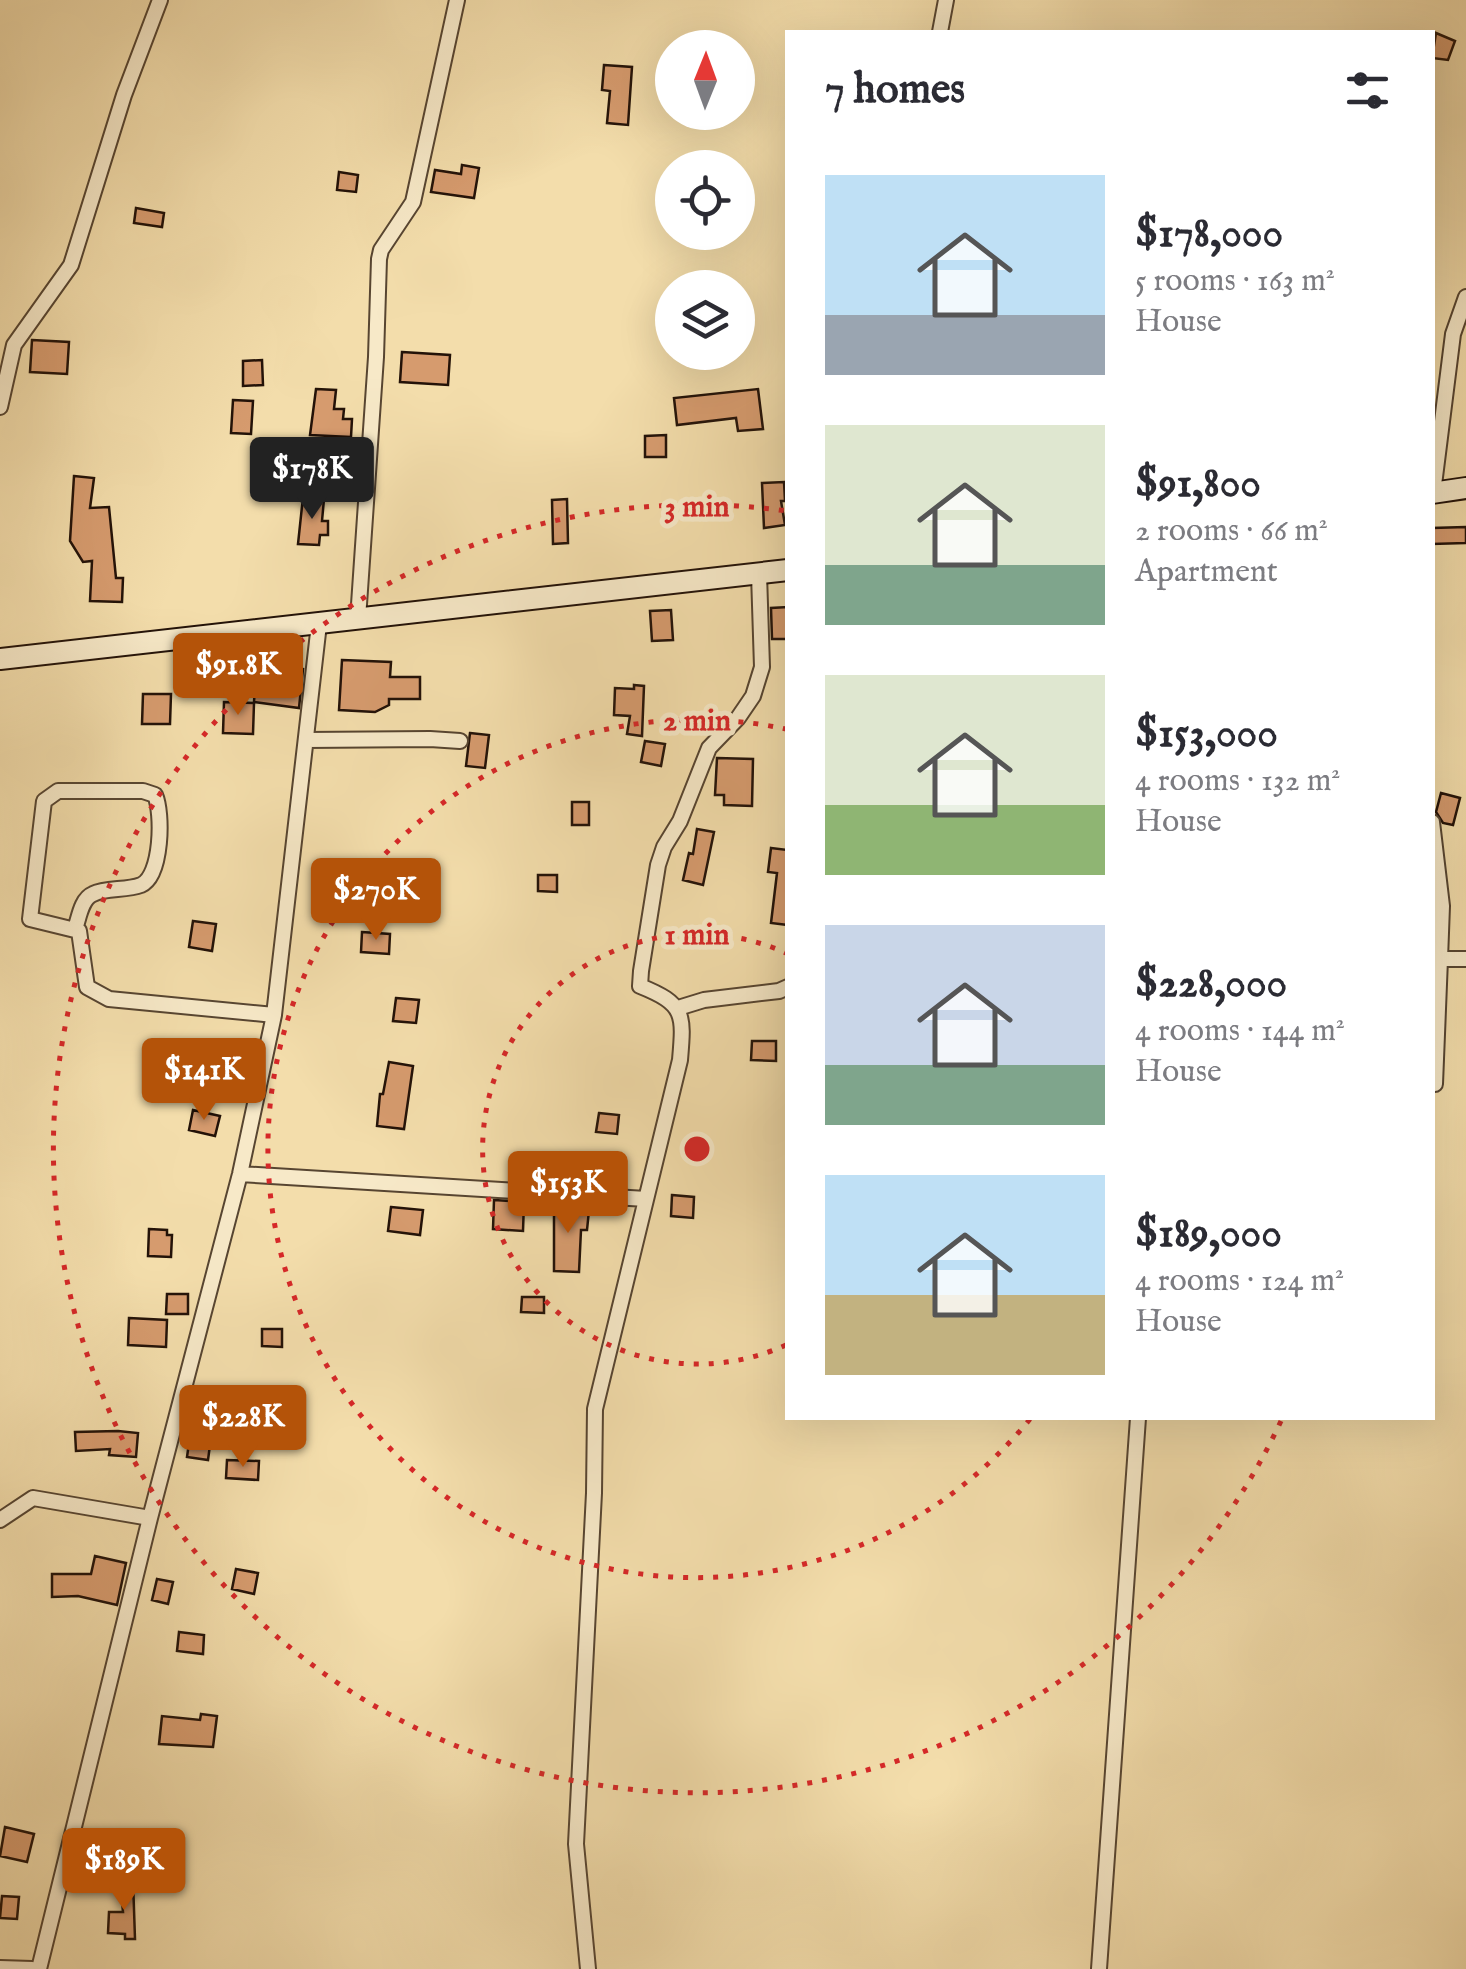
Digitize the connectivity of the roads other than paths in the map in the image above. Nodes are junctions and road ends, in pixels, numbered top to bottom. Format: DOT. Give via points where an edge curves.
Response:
graph roads {
  1 [pos="160,0"];
  2 [pos="457,0"];
  3 [pos="946,0"];
  4 [pos="940,30"];
  5 [pos="1466,297"];
  6 [pos="0,406"];
  7 [pos="1435,477"];
  8 [pos="1466,488"];
  9 [pos="1435,493"];
  10 [pos="785,570"];
  11 [pos="759,574"];
  12 [pos="358,620"];
  13 [pos="319,624"];
  14 [pos="0,660"];
  15 [pos="306,740"];
  16 [pos="460,742"];
  17 [pos="1435,847"];
  18 [pos="75,929"];
  19 [pos="1436,958"];
  20 [pos="1466,960"];
  21 [pos="785,988"];
  22 [pos="678,1008"];
  23 [pos="274,1016"];
  24 [pos="1435,1084"];
  25 [pos="240,1174"];
  26 [pos="646,1199"];
  27 [pos="1138,1420"];
  28 [pos="150,1518"];
  29 [pos="0,1520"];
  30 [pos="0,1968"];
  31 [pos="35,1969"];
  32 [pos="588,1969"];
  33 [pos="1100,1969"];
  1 -- 6 [label="street" via="71,265 14,345"];
  2 -- 12 [label="street" via="413,202 379,259"];
  3 -- 4 [label="street"];
  5 -- 7 [label="street" via="1453,334"];
  8 -- 9 [label="street"];
  10 -- 11 [label="street"];
  11 -- 12 [label="street"];
  11 -- 22 [label="street" via="760,682 709,748 658,865 640,986"];
  12 -- 13 [label="street"];
  13 -- 14 [label="street"];
  13 -- 15 [label="street"];
  15 -- 16 [label="street"];
  15 -- 23 [label="street"];
  17 -- 19 [label="street" via="1442,906"];
  18 -- 18 [label="street" via="94,893 142,885 152,876 159,805 154,795 58,791 44,801 29,917"];
  18 -- 23 [label="street" via="87,987 95,994"];
  19 -- 20 [label="street"];
  19 -- 24 [label="street"];
  21 -- 22 [label="street"];
  22 -- 26 [label="street" via="680,1060"];
  23 -- 25 [label="street"];
  25 -- 26 [label="street"];
  25 -- 28 [label="street"];
  26 -- 32 [label="street" via="595,1409 576,1844"];
  27 -- 33 [label="street"];
  28 -- 29 [label="street" via="33,1498"];
  28 -- 31 [label="street"];
  30 -- 31 [label="street"];
}
